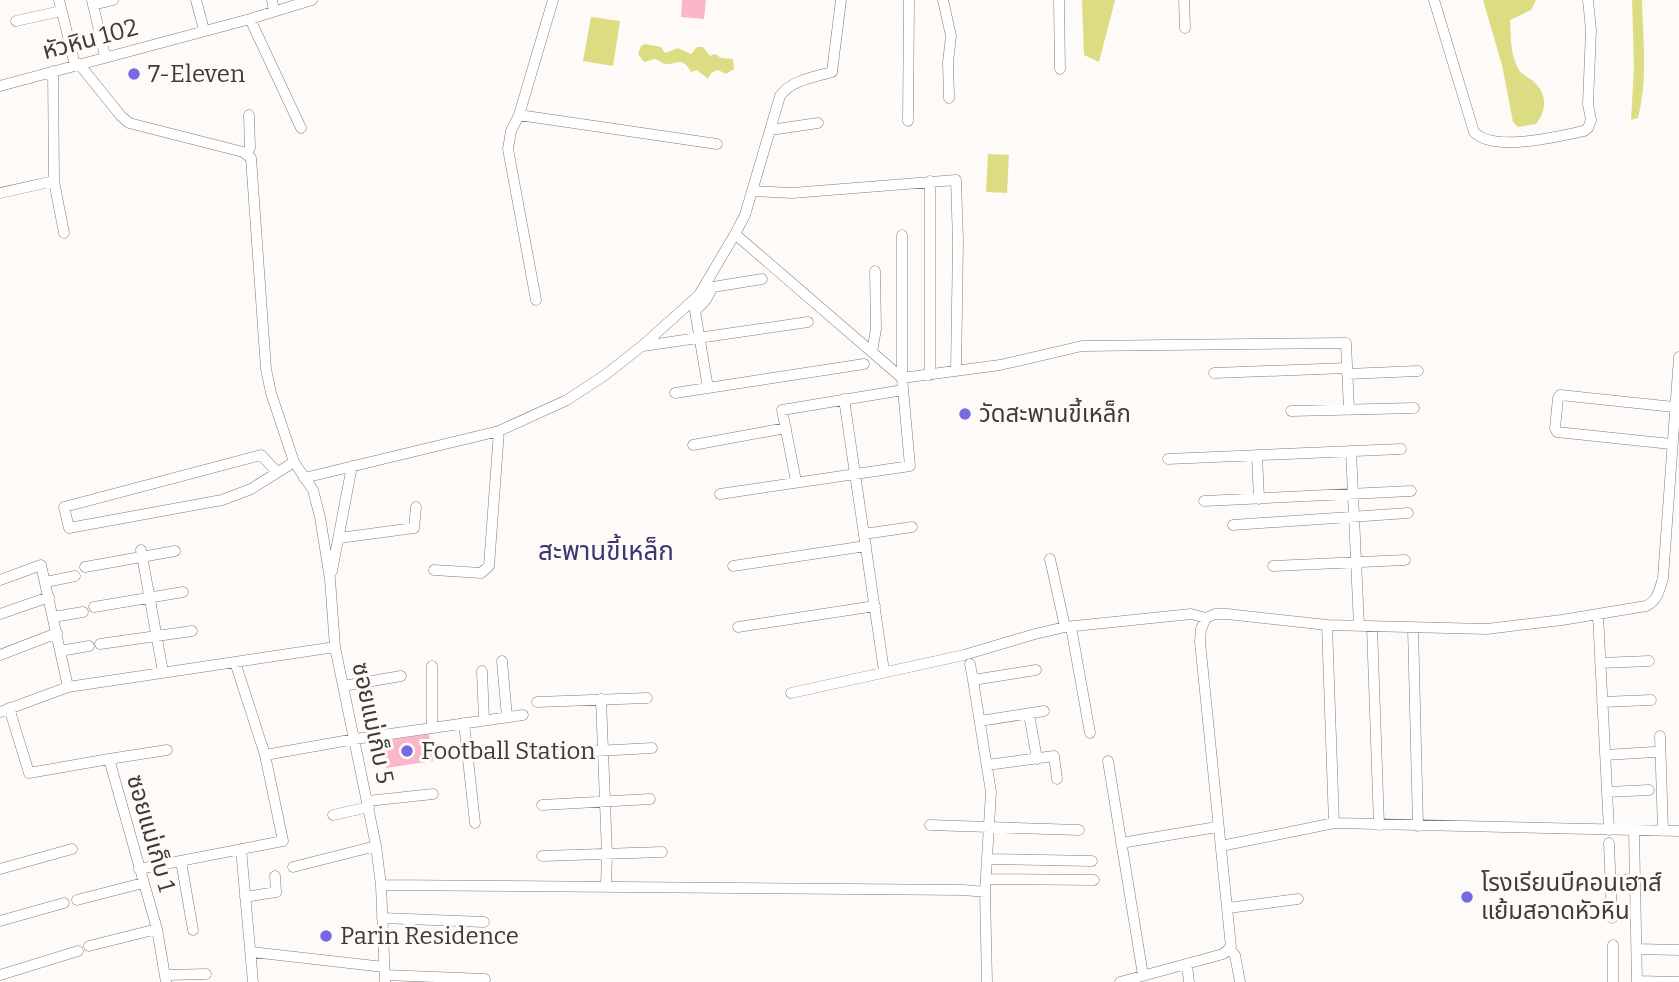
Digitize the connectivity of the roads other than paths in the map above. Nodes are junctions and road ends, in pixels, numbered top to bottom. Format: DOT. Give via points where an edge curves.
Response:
graph roads {
  1 [pos="113,0"];
  2 [pos="196,0"];
  3 [pos="272,0"];
  4 [pos="312,0"];
  5 [pos="553,0"];
  6 [pos="841,0"];
  7 [pos="909,0"];
  8 [pos="943,0"];
  9 [pos="1059,0"];
  10 [pos="1184,0"];
  11 [pos="1434,0"];
  12 [pos="1588,0"];
  13 [pos="92,2"];
  14 [pos="60,5"];
  15 [pos="274,11"];
  16 [pos="250,19"];
  17 [pos="16,21"];
  18 [pos="1185,28"];
  19 [pos="204,30"];
  20 [pos="106,57"];
  21 [pos="77,64"];
  22 [pos="1060,69"];
  23 [pos="52,71"];
  24 [pos="0,86"];
  25 [pos="949,98"];
  26 [pos="249,115"];
  27 [pos="519,115"];
  28 [pos="908,121"];
  29 [pos="818,123"];
  30 [pos="301,128"];
  31 [pos="769,130"];
  32 [pos="718,144"];
  33 [pos="247,153"];
  34 [pos="54,181"];
  35 [pos="930,181"];
  36 [pos="753,191"];
  37 [pos="0,193"];
  38 [pos="64,233"];
  39 [pos="735,234"];
  40 [pos="902,235"];
  41 [pos="875,271"];
  42 [pos="762,279"];
  43 [pos="536,300"];
  44 [pos="808,321"];
  45 [pos="700,339"];
  46 [pos="642,346"];
  47 [pos="873,352"];
  48 [pos="1679,357"];
  49 [pos="864,364"];
  50 [pos="956,371"];
  51 [pos="1347,371"];
  52 [pos="1418,371"];
  53 [pos="1214,373"];
  54 [pos="930,375"];
  55 [pos="902,378"];
  56 [pos="708,388"];
  57 [pos="903,390"];
  58 [pos="675,393"];
  59 [pos="844,399"];
  60 [pos="1674,407"];
  61 [pos="1414,408"];
  62 [pos="1349,410"];
  63 [pos="1291,411"];
  64 [pos="786,428"];
  65 [pos="499,431"];
  66 [pos="1671,444"];
  67 [pos="693,445"];
  68 [pos="1401,449"];
  69 [pos="1351,451"];
  70 [pos="1257,455"];
  71 [pos="1168,459"];
  72 [pos="294,462"];
  73 [pos="352,466"];
  74 [pos="277,472"];
  75 [pos="855,473"];
  76 [pos="304,478"];
  77 [pos="796,481"];
  78 [pos="1411,491"];
  79 [pos="720,494"];
  80 [pos="1353,494"];
  81 [pos="1259,499"];
  82 [pos="1204,501"];
  83 [pos="416,507"];
  84 [pos="1408,513"];
  85 [pos="1354,517"];
  86 [pos="1233,525"];
  87 [pos="912,527"];
  88 [pos="864,534"];
  89 [pos="339,538"];
  90 [pos="866,546"];
  91 [pos="175,551"];
  92 [pos="142,554"];
  93 [pos="1050,559"];
  94 [pos="1405,560"];
  95 [pos="1356,562"];
  96 [pos="733,566"];
  97 [pos="1273,566"];
  98 [pos="85,567"];
  99 [pos="433,570"];
  100 [pos="75,576"];
  101 [pos="330,579"];
  102 [pos="0,580"];
  103 [pos="46,582"];
  104 [pos="183,592"];
  105 [pos="49,597"];
  106 [pos="149,597"];
  107 [pos="875,606"];
  108 [pos="94,607"];
  109 [pos="83,612"];
  110 [pos="0,614"];
  111 [pos="1598,615"];
  112 [pos="53,617"];
  113 [pos="1206,618"];
  114 [pos="1327,625"];
  115 [pos="1359,626"];
  116 [pos="738,627"];
  117 [pos="1068,627"];
  118 [pos="1372,627"];
  119 [pos="1413,628"];
  120 [pos="192,631"];
  121 [pos="57,633"];
  122 [pos="156,636"];
  123 [pos="100,644"];
  124 [pos="89,646"];
  125 [pos="335,647"];
  126 [pos="60,650"];
  127 [pos="0,654"];
  128 [pos="502,661"];
  129 [pos="1648,661"];
  130 [pos="235,662"];
  131 [pos="1600,663"];
  132 [pos="970,664"];
  133 [pos="432,666"];
  134 [pos="1037,670"];
  135 [pos="163,671"];
  136 [pos="482,671"];
  137 [pos="884,671"];
  138 [pos="401,676"];
  139 [pos="973,680"];
  140 [pos="343,686"];
  141 [pos="68,687"];
  142 [pos="791,693"];
  143 [pos="648,698"];
  144 [pos="601,699"];
  145 [pos="1651,700"];
  146 [pos="537,702"];
  147 [pos="1602,702"];
  148 [pos="4,710"];
  149 [pos="1044,711"];
  150 [pos="1029,714"];
  151 [pos="523,715"];
  152 [pos="507,717"];
  153 [pos="484,720"];
  154 [pos="980,721"];
  155 [pos="464,723"];
  156 [pos="432,728"];
  157 [pos="1090,733"];
  158 [pos="1660,736"];
  159 [pos="355,739"];
  160 [pos="652,748"];
  161 [pos="167,750"];
  162 [pos="603,751"];
  163 [pos="1654,752"];
  164 [pos="540,754"];
  165 [pos="265,755"];
  166 [pos="1605,755"];
  167 [pos="1037,759"];
  168 [pos="109,760"];
  169 [pos="1108,761"];
  170 [pos="987,765"];
  171 [pos="1057,779"];
  172 [pos="1649,790"];
  173 [pos="1607,792"];
  174 [pos="433,794"];
  175 [pos="650,799"];
  176 [pos="605,801"];
  177 [pos="369,804"];
  178 [pos="542,805"];
  179 [pos="333,815"];
  180 [pos="475,823"];
  181 [pos="1334,823"];
  182 [pos="1379,824"];
  183 [pos="930,825"];
  184 [pos="1418,826"];
  185 [pos="989,827"];
  186 [pos="1217,827"];
  187 [pos="1079,830"];
  188 [pos="1609,830"];
  189 [pos="1634,831"];
  190 [pos="1663,831"];
  191 [pos="1679,831"];
  192 [pos="1121,843"];
  193 [pos="1609,843"];
  194 [pos="376,846"];
  195 [pos="1221,846"];
  196 [pos="72,849"];
  197 [pos="241,849"];
  198 [pos="662,852"];
  199 [pos="607,854"];
  200 [pos="541,856"];
  201 [pos="988,859"];
  202 [pos="181,861"];
  203 [pos="1092,861"];
  204 [pos="293,867"];
  205 [pos="0,869"];
  206 [pos="139,869"];
  207 [pos="275,876"];
  208 [pos="987,879"];
  209 [pos="1094,880"];
  210 [pos="1611,880"];
  211 [pos="1636,880"];
  212 [pos="143,883"];
  213 [pos="381,885"];
  214 [pos="606,886"];
  215 [pos="985,892"];
  216 [pos="245,897"];
  217 [pos="1298,899"];
  218 [pos="77,900"];
  219 [pos="64,903"];
  220 [pos="1228,908"];
  221 [pos="382,918"];
  222 [pos="1612,918"];
  223 [pos="0,921"];
  224 [pos="484,922"];
  225 [pos="157,929"];
  226 [pos="193,930"];
  227 [pos="1613,945"];
  228 [pos="89,946"];
  229 [pos="1637,949"];
  230 [pos="1230,950"];
  231 [pos="1679,950"];
  232 [pos="78,951"];
  233 [pos="251,952"];
  234 [pos="1187,965"];
  235 [pos="206,974"];
  236 [pos="0,975"];
  237 [pos="385,975"];
  238 [pos="1143,975"];
  239 [pos="166,979"];
  240 [pos="485,979"];
  241 [pos="253,982"];
  242 [pos="987,982"];
  243 [pos="1120,982"];
  244 [pos="1189,982"];
  245 [pos="1240,982"];
  246 [pos="1613,982"];
  247 [pos="1637,982"];
  248 [pos="1679,982"];
  1 -- 13 [label="street"];
  2 -- 19 [label="street"];
  3 -- 15 [label="street"];
  4 -- 15 [label="street, หัวหิน 102"];
  5 -- 27 [label="street"];
  6 -- 31 [label="street" via="832,72 785,89"];
  7 -- 28 [label="street"];
  8 -- 25 [label="street" via="951,36"];
  9 -- 22 [label="street"];
  10 -- 18 [label="street"];
  11 -- 12 [label="street" via="1474,132 1491,141 1535,140 1588,128"];
  13 -- 20 [label="street"];
  14 -- 17 [label="street"];
  14 -- 21 [label="street"];
  15 -- 16 [label="street, หัวหิน 102"];
  16 -- 19 [label="street, หัวหิน 102"];
  16 -- 30 [label="street"];
  19 -- 20 [label="street, หัวหิน 102"];
  20 -- 21 [label="street, หัวหิน 102"];
  21 -- 23 [label="street, หัวหิน 102"];
  21 -- 33 [label="street" via="129,123"];
  23 -- 24 [label="street, หัวหิน 102"];
  23 -- 34 [label="street"];
  26 -- 33 [label="street, ซอยแม่เก็บ 5"];
  27 -- 32 [label="street"];
  27 -- 43 [label="street" via="508,149"];
  29 -- 31 [label="street"];
  31 -- 36 [label="street"];
  33 -- 72 [label="street, ซอยแม่เก็บ 5" via="253,170 265,369"];
  34 -- 37 [label="street"];
  34 -- 38 [label="street"];
  35 -- 36 [label="street" via="792,193"];
  35 -- 50 [label="street" via="957,181"];
  35 -- 54 [label="street"];
  36 -- 39 [label="street"];
  39 -- 46 [label="street" via="699,295"];
  39 -- 47 [label="street"];
  40 -- 55 [label="street"];
  41 -- 47 [label="street"];
  42 -- 45 [label="street" via="713,288 695,311"];
  44 -- 45 [label="street"];
  45 -- 46 [label="street"];
  45 -- 56 [label="street"];
  46 -- 65 [label="street" via="567,400"];
  47 -- 55 [label="street"];
  48 -- 60 [label="street"];
  49 -- 56 [label="street"];
  50 -- 51 [label="street" via="1082,346 1346,343"];
  50 -- 54 [label="street"];
  51 -- 52 [label="street"];
  51 -- 53 [label="street"];
  51 -- 62 [label="street"];
  54 -- 55 [label="street"];
  55 -- 57 [label="street"];
  56 -- 58 [label="street"];
  57 -- 59 [label="street"];
  57 -- 75 [label="street" via="911,466"];
  59 -- 64 [label="street" via="782,410"];
  59 -- 75 [label="street"];
  60 -- 66 [label="street"];
  60 -- 66 [label="street" via="1563,394 1558,398 1555,428 1557,432"];
  61 -- 62 [label="street"];
  62 -- 63 [label="street"];
  64 -- 67 [label="street"];
  64 -- 77 [label="street"];
  65 -- 73 [label="street"];
  65 -- 99 [label="street" via="489,566 481,573"];
  66 -- 111 [label="street" via="1658,596 1646,606"];
  68 -- 69 [label="street"];
  69 -- 70 [label="street"];
  69 -- 80 [label="street"];
  70 -- 71 [label="street"];
  70 -- 81 [label="street"];
  72 -- 74 [label="street"];
  72 -- 76 [label="street, ซอยแม่เก็บ 5"];
  73 -- 76 [label="street"];
  73 -- 89 [label="street"];
  74 -- 74 [label="street" via="222,500 69,528 64,507 261,455"];
  75 -- 77 [label="street"];
  75 -- 88 [label="street"];
  76 -- 101 [label="street, ซอยแม่เก็บ 5" via="313,490"];
  77 -- 79 [label="street"];
  78 -- 80 [label="street"];
  80 -- 81 [label="street"];
  80 -- 85 [label="street"];
  81 -- 82 [label="street"];
  83 -- 89 [label="street" via="414,528"];
  84 -- 85 [label="street"];
  85 -- 86 [label="street"];
  85 -- 95 [label="street"];
  87 -- 88 [label="street"];
  88 -- 90 [label="street"];
  89 -- 101 [label="street"];
  90 -- 96 [label="street"];
  90 -- 107 [label="street"];
  91 -- 92 [label="street"];
  92 -- 98 [label="street"];
  92 -- 106 [label="street"];
  93 -- 117 [label="street"];
  94 -- 95 [label="street"];
  95 -- 97 [label="street"];
  95 -- 115 [label="street"];
  100 -- 103 [label="street"];
  101 -- 125 [label="street, ซอยแม่เก็บ 5"];
  102 -- 103 [label="street" via="41,565"];
  103 -- 105 [label="street"];
  104 -- 106 [label="street"];
  105 -- 110 [label="street"];
  105 -- 112 [label="street"];
  106 -- 108 [label="street"];
  106 -- 122 [label="street"];
  107 -- 116 [label="street"];
  107 -- 137 [label="street"];
  109 -- 112 [label="street"];
  111 -- 119 [label="street" via="1487,629"];
  111 -- 131 [label="street"];
  112 -- 121 [label="street"];
  113 -- 114 [label="street" via="1227,614"];
  113 -- 117 [label="street" via="1191,614"];
  113 -- 186 [label="street" via="1200,642"];
  114 -- 115 [label="street"];
  114 -- 181 [label="street"];
  115 -- 118 [label="street"];
  117 -- 137 [label="street"];
  117 -- 157 [label="street"];
  118 -- 119 [label="street"];
  118 -- 182 [label="street"];
  119 -- 184 [label="street"];
  120 -- 122 [label="street"];
  121 -- 126 [label="street"];
  121 -- 127 [label="street"];
  122 -- 123 [label="street"];
  122 -- 135 [label="street"];
  124 -- 126 [label="street"];
  125 -- 130 [label="street"];
  125 -- 140 [label="street, ซอยแม่เก็บ 5"];
  126 -- 141 [label="street"];
  128 -- 152 [label="street"];
  129 -- 131 [label="street"];
  130 -- 135 [label="street"];
  130 -- 165 [label="street"];
  131 -- 147 [label="street"];
  132 -- 139 [label="street"];
  133 -- 156 [label="street"];
  134 -- 139 [label="street"];
  135 -- 141 [label="street"];
  136 -- 153 [label="street"];
  137 -- 142 [label="street"];
  138 -- 140 [label="street"];
  139 -- 154 [label="street"];
  140 -- 159 [label="street, ซอยแม่เก็บ 5"];
  141 -- 148 [label="street"];
  143 -- 144 [label="street"];
  144 -- 146 [label="street"];
  144 -- 162 [label="street"];
  145 -- 147 [label="street"];
  147 -- 166 [label="street"];
  148 -- 168 [label="street, ซอยแม่เก็บ 1" via="29,773"];
  149 -- 150 [label="street"];
  150 -- 154 [label="street"];
  150 -- 167 [label="street"];
  151 -- 152 [label="street"];
  152 -- 153 [label="street"];
  153 -- 155 [label="street"];
  154 -- 170 [label="street"];
  155 -- 156 [label="street"];
  155 -- 180 [label="street"];
  156 -- 159 [label="street"];
  158 -- 190 [label="street"];
  159 -- 165 [label="street"];
  159 -- 177 [label="street, ซอยแม่เก็บ 5"];
  160 -- 162 [label="street"];
  161 -- 168 [label="street"];
  162 -- 164 [label="street"];
  162 -- 176 [label="street"];
  163 -- 166 [label="street"];
  165 -- 197 [label="street" via="283,841"];
  166 -- 173 [label="street"];
  167 -- 170 [label="street"];
  167 -- 171 [label="street" via="1054,756"];
  168 -- 206 [label="street, ซอยแม่เก็บ 1"];
  169 -- 192 [label="street"];
  170 -- 185 [label="street"];
  172 -- 173 [label="street"];
  173 -- 188 [label="street"];
  174 -- 177 [label="street"];
  175 -- 176 [label="street"];
  176 -- 178 [label="street"];
  176 -- 199 [label="street"];
  177 -- 179 [label="street"];
  177 -- 194 [label="street, ซอยแม่เก็บ 5"];
  181 -- 182 [label="street"];
  181 -- 195 [label="street"];
  182 -- 184 [label="street"];
  183 -- 185 [label="street"];
  184 -- 188 [label="street"];
  185 -- 187 [label="street"];
  185 -- 201 [label="street"];
  186 -- 192 [label="street"];
  186 -- 195 [label="street"];
  188 -- 189 [label="street"];
  189 -- 190 [label="street"];
  189 -- 211 [label="street"];
  190 -- 191 [label="street"];
  192 -- 238 [label="street"];
  193 -- 210 [label="street"];
  194 -- 204 [label="street"];
  194 -- 213 [label="street, ซอยแม่เก็บ 5"];
  195 -- 220 [label="street"];
  196 -- 205 [label="street"];
  197 -- 202 [label="street"];
  197 -- 216 [label="street"];
  198 -- 199 [label="street"];
  199 -- 200 [label="street"];
  199 -- 214 [label="street"];
  201 -- 203 [label="street"];
  201 -- 208 [label="street"];
  202 -- 206 [label="street"];
  202 -- 226 [label="street"];
  206 -- 212 [label="street, ซอยแม่เก็บ 1"];
  207 -- 216 [label="street" via="275,892"];
  208 -- 209 [label="street"];
  208 -- 215 [label="street"];
  210 -- 211 [label="street"];
  210 -- 222 [label="street"];
  211 -- 229 [label="street"];
  212 -- 218 [label="street"];
  212 -- 225 [label="street, ซอยแม่เก็บ 1"];
  213 -- 214 [label="street"];
  213 -- 221 [label="street, ซอยแม่เก็บ 5"];
  214 -- 215 [label="street"];
  215 -- 242 [label="street"];
  216 -- 233 [label="street"];
  217 -- 220 [label="street"];
  219 -- 223 [label="street"];
  220 -- 230 [label="street"];
  221 -- 224 [label="street"];
  221 -- 237 [label="street, ซอยแม่เก็บ 5"];
  225 -- 228 [label="street"];
  225 -- 239 [label="street, ซอยแม่เก็บ 1"];
  227 -- 246 [label="street"];
  229 -- 231 [label="street"];
  229 -- 247 [label="street"];
  230 -- 234 [label="street"];
  230 -- 245 [label="street"];
  232 -- 236 [label="street"];
  233 -- 237 [label="street"];
  233 -- 241 [label="street"];
  234 -- 238 [label="street"];
  234 -- 244 [label="street"];
  235 -- 239 [label="street"];
  237 -- 240 [label="street"];
  238 -- 243 [label="street"];
  247 -- 248 [label="street"];
}
